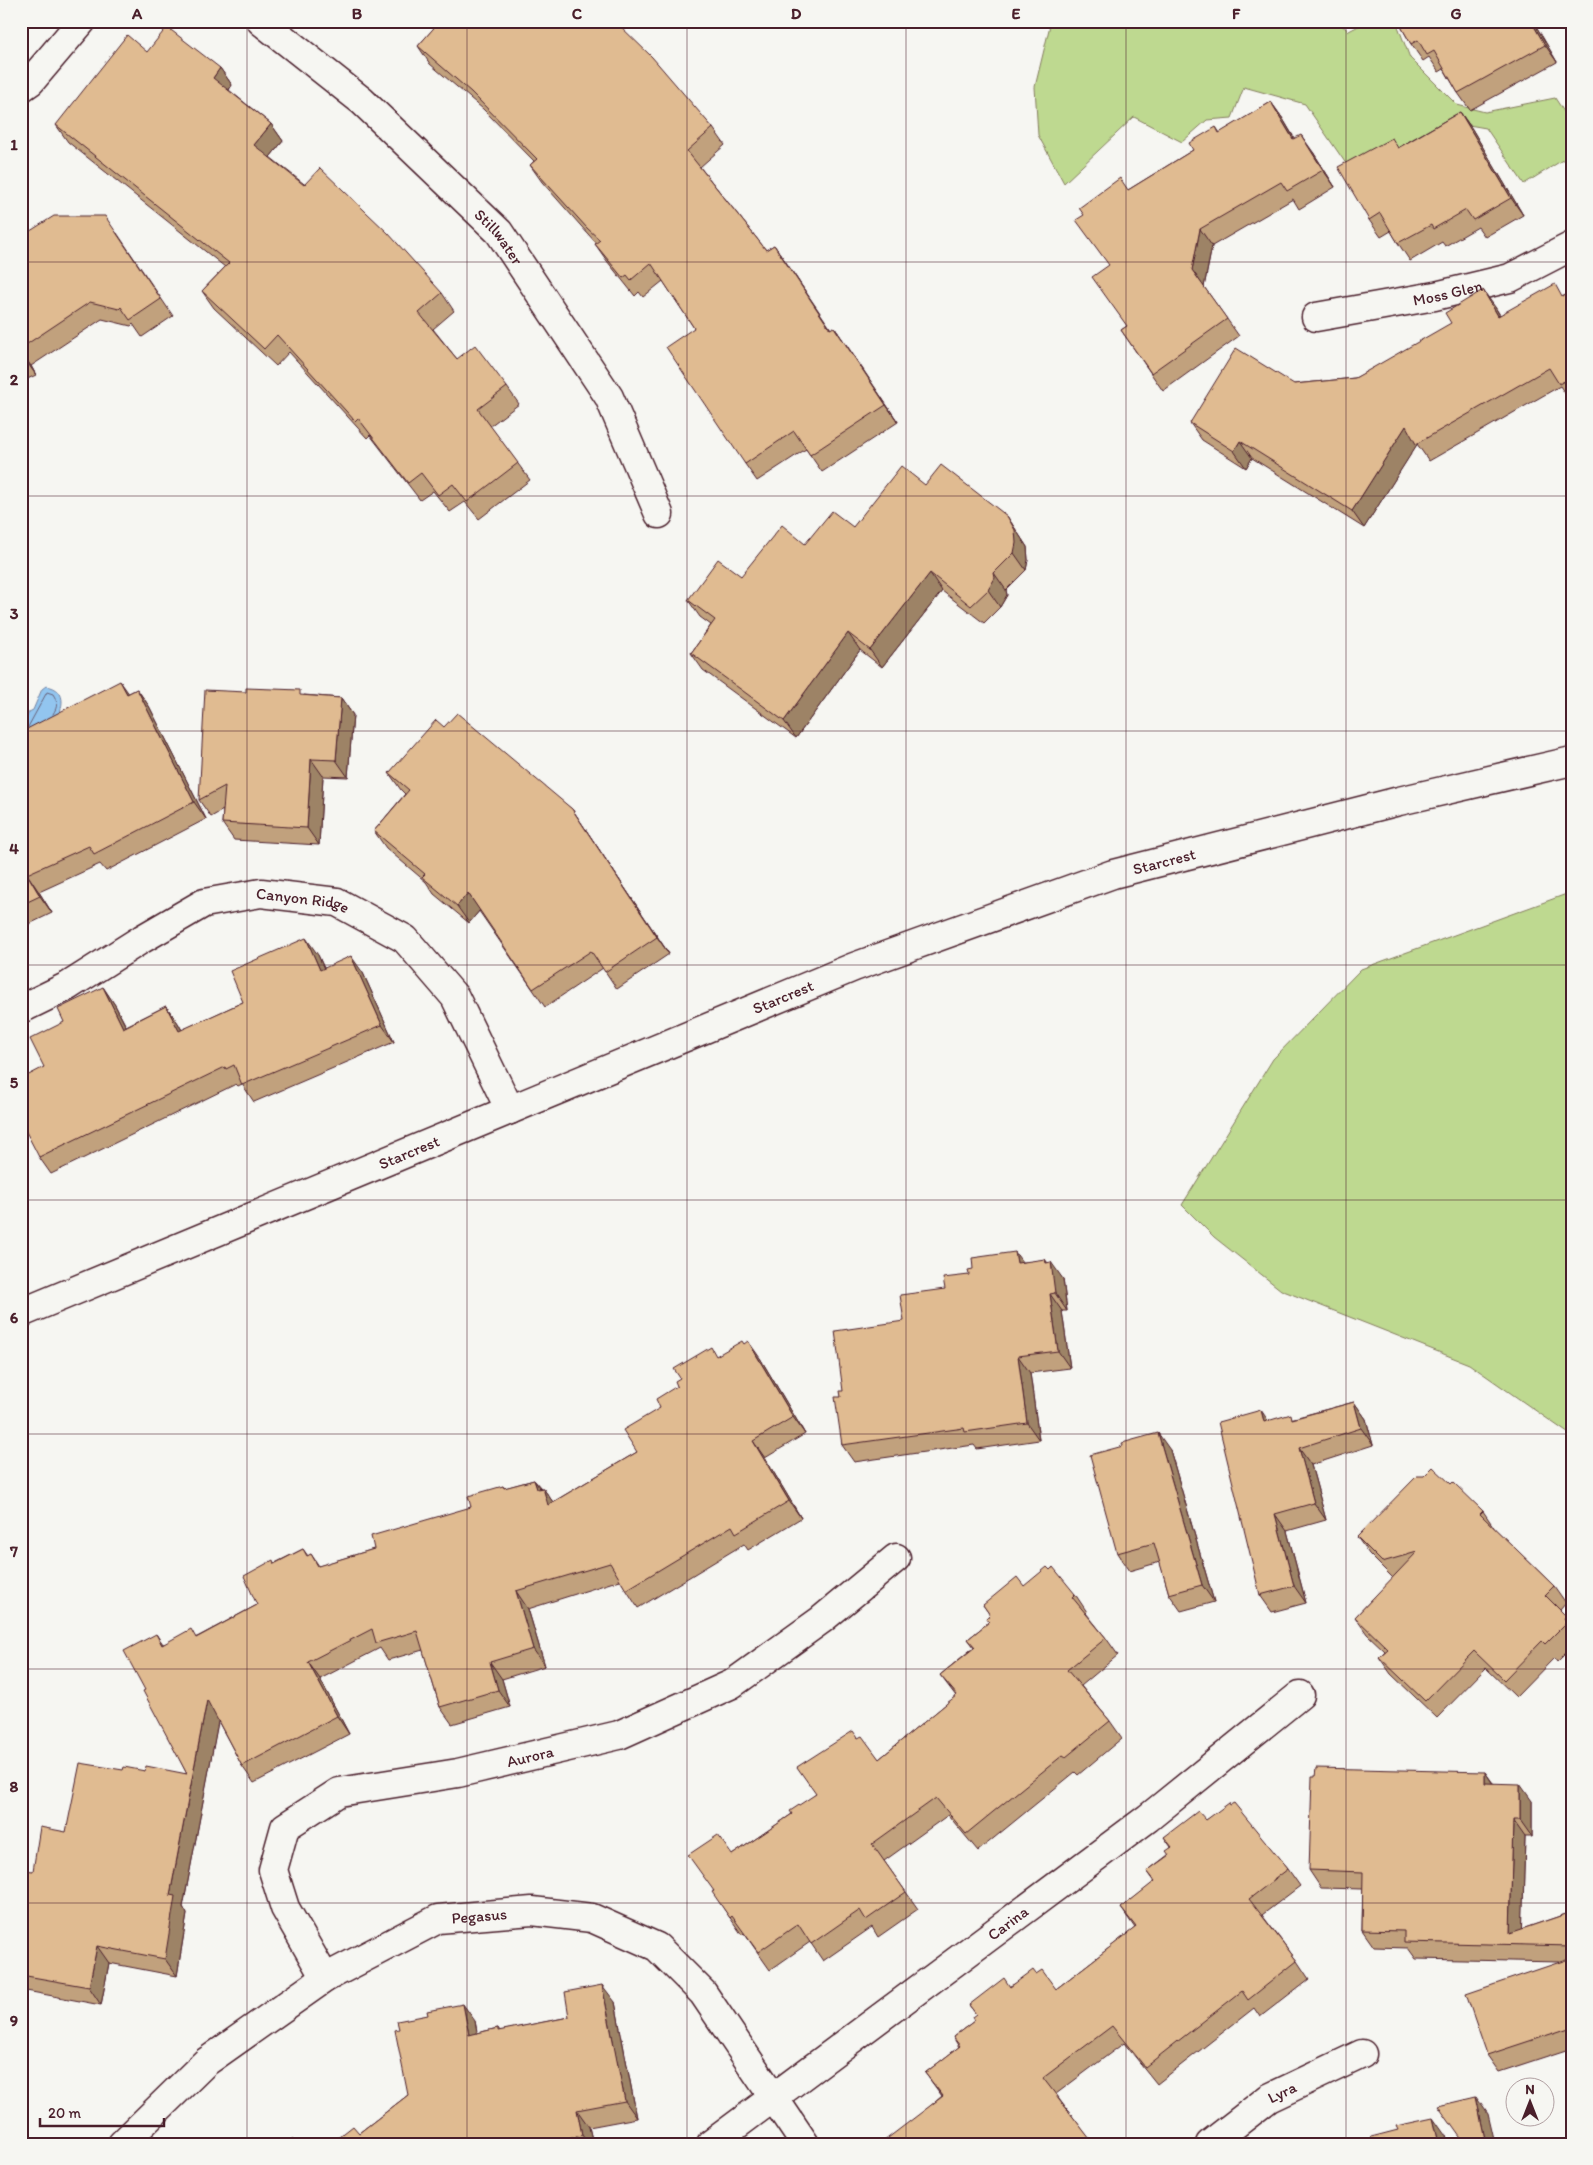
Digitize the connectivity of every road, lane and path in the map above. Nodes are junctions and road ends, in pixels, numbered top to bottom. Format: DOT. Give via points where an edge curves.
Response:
graph roads {
  1 [pos="82,21"];
  2 [pos="261,21"];
  3 [pos="21,88"];
  4 [pos="1572,246"];
  5 [pos="1316,317"];
  6 [pos="659,514"];
  7 [pos="1572,762"];
  8 [pos="21,1009"];
  9 [pos="510,1110"];
  10 [pos="21,1313"];
  11 [pos="896,1558"];
  12 [pos="1300,1695"];
  13 [pos="325,1978"];
  14 [pos="1362,2054"];
  15 [pos="774,2098"];
  16 [pos="122,2144"];
  17 [pos="711,2144"];
  18 [pos="805,2144"];
  19 [pos="1210,2144"];
  1 -- 3 [label="street" via="31,81"];
  2 -- 6 [label="street, Stillwater" via="362,101 500,232 609,397"];
  4 -- 5 [label="street, Moss Glen" via="1510,278 1435,296"];
  7 -- 9 [label="street, Starcrest" via="1399,801 1113,874 854,967"];
  8 -- 9 [label="street, Canyon Ridge" via="68,986 204,903 261,893 338,902 405,939 455,997"];
  9 -- 10 [label="street, Starcrest"];
  11 -- 13 [label="street, Aurora" via="821,1620 732,1684 619,1735 458,1772 339,1792 285,1827 273,1870 285,1908"];
  12 -- 15 [label="street, Carina" via="1148,1818"];
  13 -- 15 [label="street, Pegasus" via="438,1919 532,1912 592,1918 658,1947 703,1993"];
  13 -- 16 [label="street, Pegasus" via="206,2062"];
  14 -- 19 [label="street, Lyra" via="1269,2098"];
  15 -- 17 [label="street, Carina"];
  15 -- 18 [label="street, Pegasus"];
}
